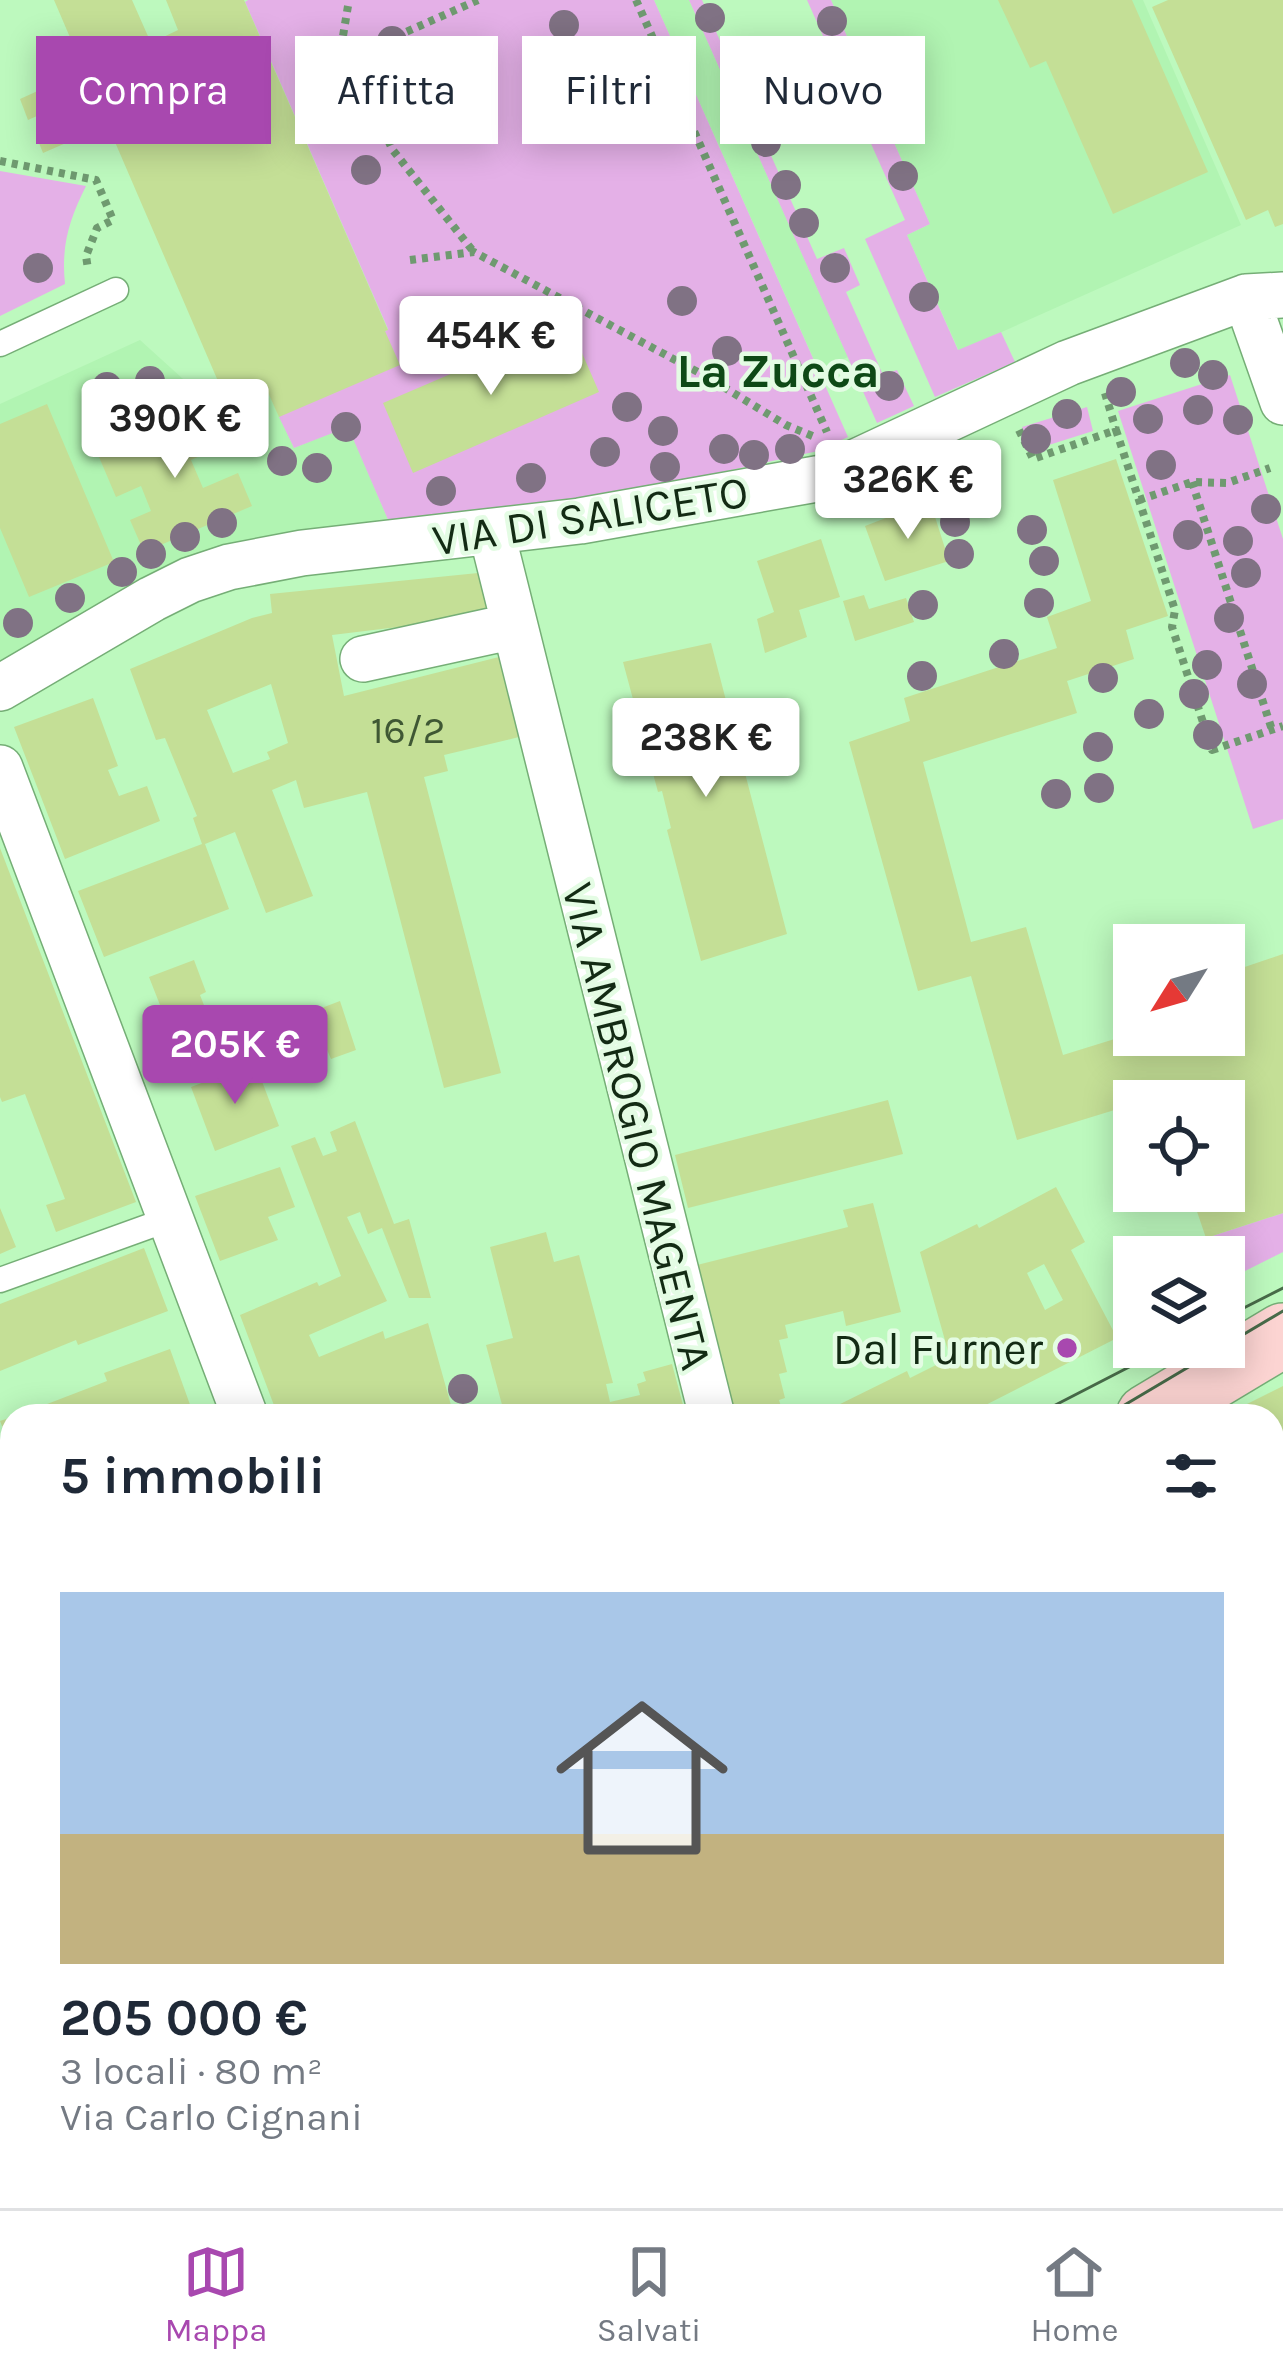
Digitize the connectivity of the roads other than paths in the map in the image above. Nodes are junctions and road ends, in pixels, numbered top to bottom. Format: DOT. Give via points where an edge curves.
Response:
graph roads {
  1 [pos="1283,264"];
  2 [pos="107,294"];
  3 [pos="1265,296"];
  4 [pos="0,344"];
  5 [pos="1283,402"];
  6 [pos="492,534"];
  7 [pos="514,626"];
  8 [pos="363,659"];
  9 [pos="0,688"];
  10 [pos="0,769"];
  11 [pos="172,1219"];
  12 [pos="0,1280"];
  13 [pos="1283,1335"];
  14 [pos="240,1404"];
  15 [pos="709,1404"];
  16 [pos="1168,1404"];
  1 -- 3 [label="street, VIA DI SALICETO"];
  2 -- 4 [label="lane"];
  3 -- 5 [label="street"];
  3 -- 6 [label="street, VIA DI SALICETO" via="1068,363 822,478"];
  6 -- 7 [label="street, VIA AMBROGIO MAGENTA"];
  6 -- 9 [label="street, VIA DI SALICETO" via="229,567 152,599"];
  7 -- 8 [label="street"];
  7 -- 15 [label="street, VIA AMBROGIO MAGENTA"];
  10 -- 11 [label="street"];
  11 -- 12 [label="lane"];
  11 -- 14 [label="street"];
  13 -- 16 [label="main road"];
}
